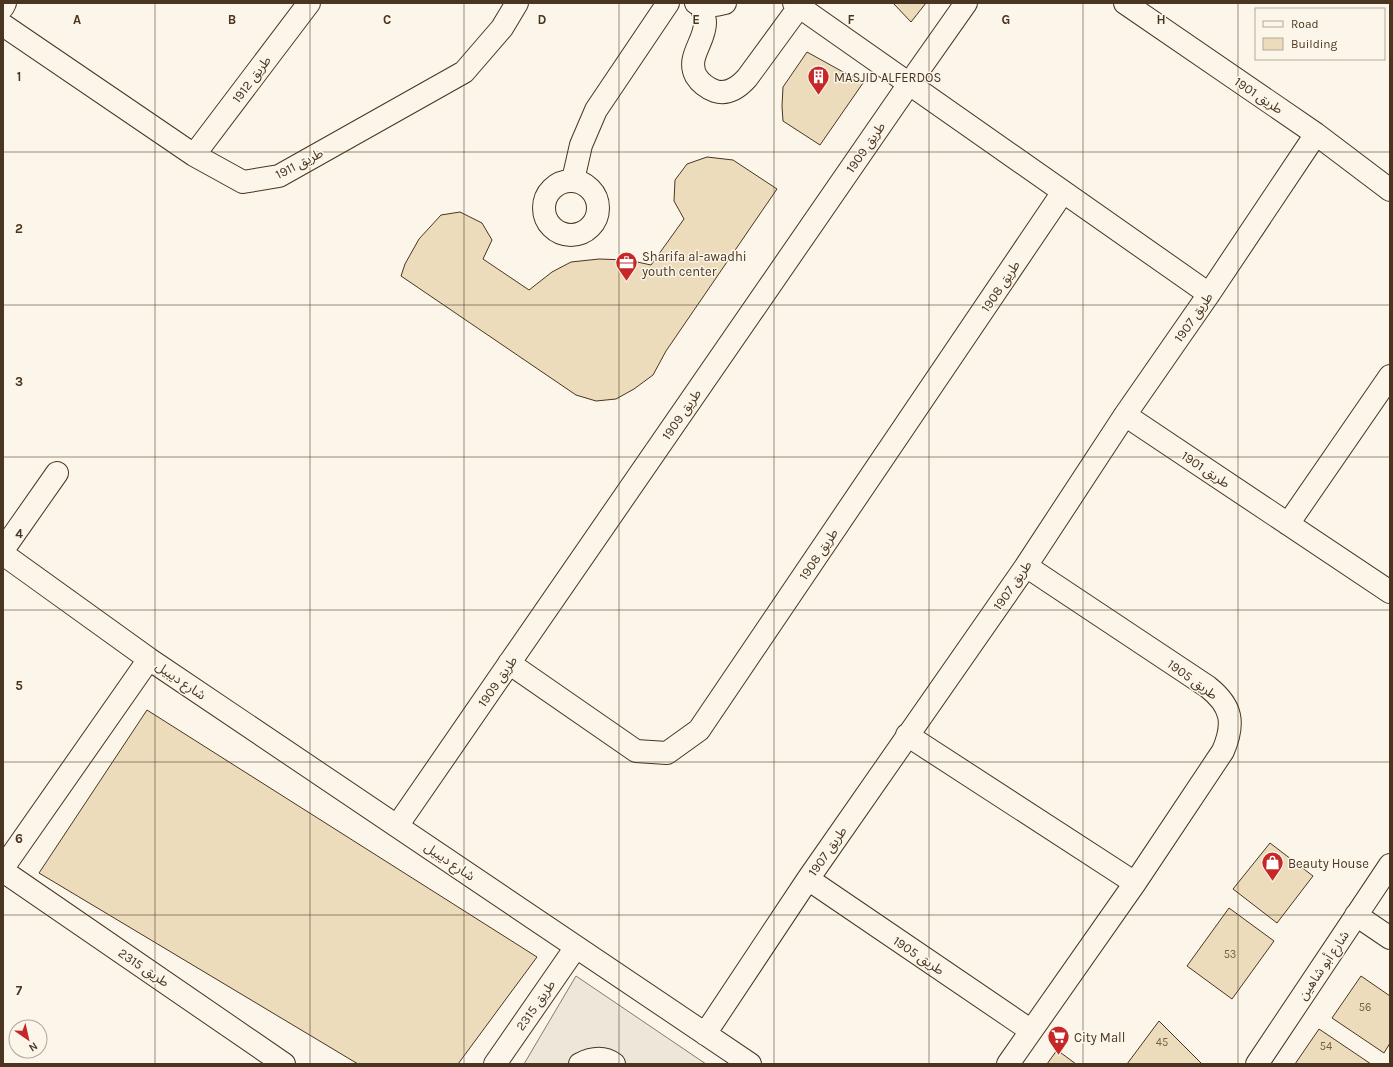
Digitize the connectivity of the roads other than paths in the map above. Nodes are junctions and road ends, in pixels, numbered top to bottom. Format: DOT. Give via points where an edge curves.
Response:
graph roads {
  1 [pos="5,3"];
  2 [pos="309,3"];
  3 [pos="517,3"];
  4 [pos="668,3"];
  5 [pos="725,3"];
  6 [pos="966,3"];
  7 [pos="1125,3"];
  8 [pos="698,4"];
  9 [pos="796,5"];
  10 [pos="3,6"];
  11 [pos="3,25"];
  12 [pos="909,84"];
  13 [pos="1316,134"];
  14 [pos="194,155"];
  15 [pos="573,180"];
  16 [pos="1390,190"];
  17 [pos="1063,192"];
  18 [pos="1209,294"];
  19 [pos="1390,376"];
  20 [pos="1125,415"];
  21 [pos="57,473"];
  22 [pos="1288,524"];
  23 [pos="3,550"];
  24 [pos="3,554"];
  25 [pos="1026,566"];
  26 [pos="1390,592"];
  27 [pos="150,659"];
  28 [pos="509,663"];
  29 [pos="908,735"];
  30 [pos="397,826"];
  31 [pos="1390,865"];
  32 [pos="3,869"];
  33 [pos="808,879"];
  34 [pos="1135,883"];
  35 [pos="1356,915"];
  36 [pos="1390,938"];
  37 [pos="576,947"];
  38 [pos="1030,1030"];
  39 [pos="705,1034"];
  40 [pos="745,1063"];
  41 [pos="284,1064"];
  42 [pos="495,1064"];
  43 [pos="580,1064"];
  44 [pos="614,1064"];
  45 [pos="1008,1064"];
  46 [pos="1257,1064"];
  1 -- 10 [label="street"];
  2 -- 14 [label="street, طريق 1912"];
  3 -- 14 [label="street, طريق 1911" via="502,28 464,72 279,176 243,182"];
  4 -- 15 [label="street" via="596,110 581,145"];
  5 -- 8 [label="street"];
  6 -- 12 [label="street, طريق 1909"];
  7 -- 13 [label="street, طريق 1901"];
  8 -- 9 [label="street" via="704,14 705,23 693,61 694,72 708,89 718,92 730,91 740,86"];
  9 -- 12 [label="street"];
  11 -- 14 [label="street, طريق 1911"];
  12 -- 17 [label="street"];
  12 -- 28 [label="street, طريق 1909"];
  13 -- 16 [label="street, طريق 1901"];
  13 -- 18 [label="street, طريق 1907"];
  17 -- 18 [label="street"];
  17 -- 28 [label="street, طريق 1908" via="699,730 667,753 636,751"];
  18 -- 20 [label="street, طريق 1907"];
  19 -- 22 [label="street"];
  20 -- 22 [label="street, طريق 1901"];
  20 -- 25 [label="street, طريق 1907"];
  21 -- 23 [label="street"];
  22 -- 26 [label="street, طريق 1901"];
  24 -- 27 [label="street, شارع ديبيل"];
  25 -- 29 [label="street, طريق 1907"];
  25 -- 34 [label="street, طريق 1905" via="1208,687 1219,696 1227,708 1229,738 1223,751"];
  27 -- 30 [label="street, شارع ديبيل"];
  27 -- 32 [label="street, شارع ديبيل"];
  28 -- 30 [label="street, طريق 1909"];
  29 -- 33 [label="street, طريق 1907"];
  29 -- 34 [label="street"];
  30 -- 37 [label="street, شارع ديبيل"];
  31 -- 35 [label="street, شارع أبو شاهين"];
  32 -- 41 [label="street, طريق 2315"];
  33 -- 38 [label="street, طريق 1905"];
  33 -- 39 [label="street, طريق 1907"];
  34 -- 38 [label="street, طريق 1905"];
  35 -- 36 [label="street"];
  35 -- 46 [label="street, شارع أبو شاهين"];
  37 -- 39 [label="street, شارع ديبيل"];
  37 -- 42 [label="street, طريق 2315"];
  38 -- 45 [label="street, طريق 1905"];
  39 -- 40 [label="street, شارع ديبيل"];
  43 -- 44 [label="street" via="589,1059 599,1058"];
}
